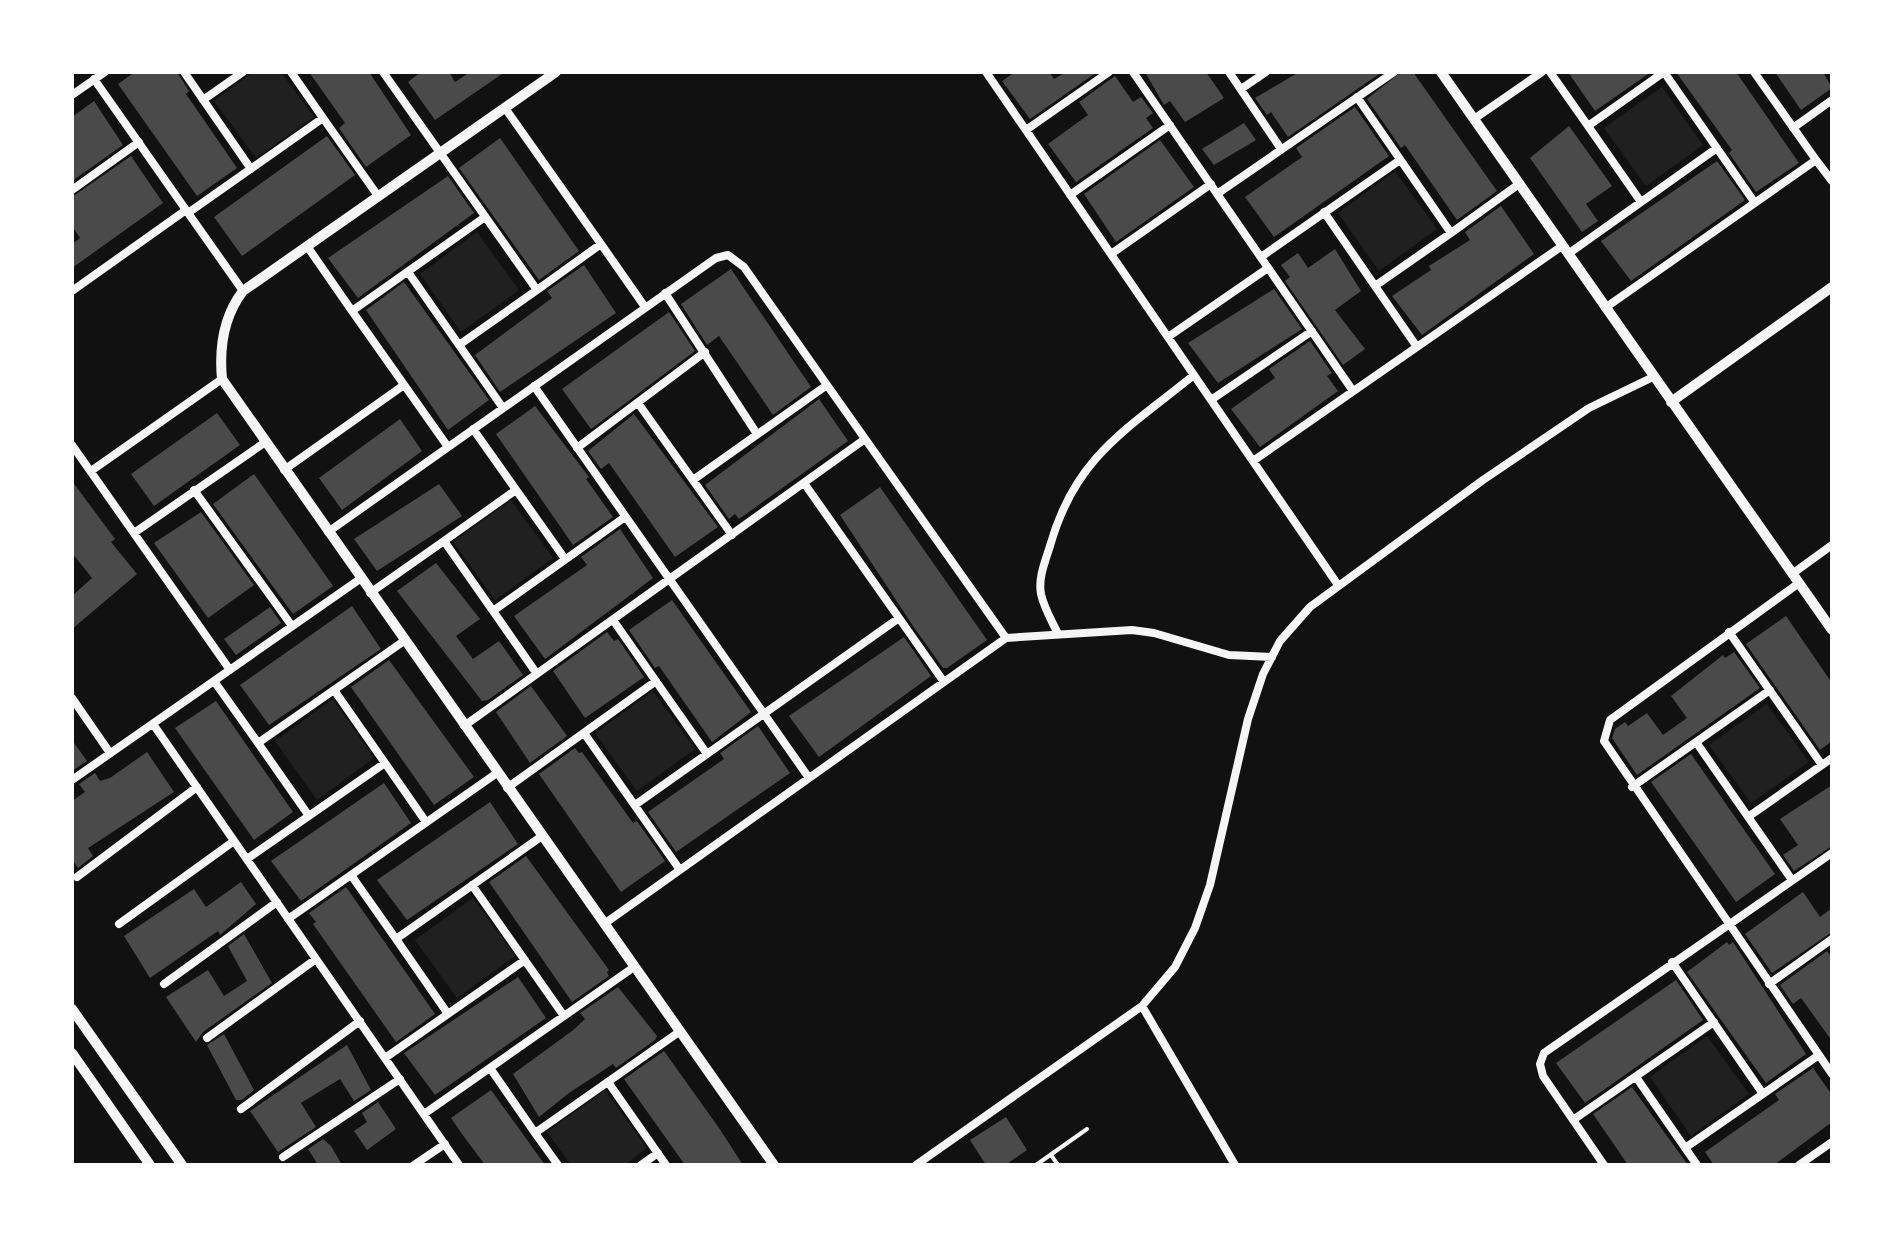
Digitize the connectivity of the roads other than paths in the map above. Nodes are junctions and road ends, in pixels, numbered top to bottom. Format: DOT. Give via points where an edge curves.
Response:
graph roads {
  1 [pos="105,72"];
  2 [pos="184,72"];
  3 [pos="243,72"];
  4 [pos="291,72"];
  5 [pos="556,72"];
  6 [pos="986,72"];
  7 [pos="1109,72"];
  8 [pos="1133,72"];
  9 [pos="1229,72"];
  10 [pos="1266,72"];
  11 [pos="1394,72"];
  12 [pos="1441,72"];
  13 [pos="1542,72"];
  14 [pos="1550,72"];
  15 [pos="1754,72"];
  16 [pos="386,73"];
  17 [pos="94,79"];
  18 [pos="72,82"];
  19 [pos="1241,89"];
  20 [pos="75,93"];
  21 [pos="1357,97"];
  22 [pos="203,100"];
  23 [pos="1832,100"];
  24 [pos="505,108"];
  25 [pos="323,118"];
  26 [pos="1474,119"];
  27 [pos="1170,125"];
  28 [pos="1588,126"];
  29 [pos="1793,128"];
  30 [pos="1026,130"];
  31 [pos="139,142"];
  32 [pos="1717,148"];
  33 [pos="1281,149"];
  34 [pos="441,153"];
  35 [pos="1400,160"];
  36 [pos="1816,160"];
  37 [pos="251,169"];
  38 [pos="1832,181"];
  39 [pos="1211,184"];
  40 [pos="1519,184"];
  41 [pos="72,190"];
  42 [pos="1217,194"];
  43 [pos="1070,195"];
  44 [pos="378,196"];
  45 [pos="1641,202"];
  46 [pos="1755,203"];
  47 [pos="187,211"];
  48 [pos="1324,212"];
  49 [pos="485,217"];
  50 [pos="1451,233"];
  51 [pos="601,244"];
  52 [pos="307,246"];
  53 [pos="1565,250"];
  54 [pos="1111,254"];
  55 [pos="1261,257"];
  56 [pos="1268,268"];
  57 [pos="408,272"];
  58 [pos="1375,286"];
  59 [pos="1832,287"];
  60 [pos="537,290"];
  61 [pos="72,291"];
  62 [pos="243,291"];
  63 [pos="665,293"];
  64 [pos="645,307"];
  65 [pos="1605,308"];
  66 [pos="352,311"];
  67 [pos="1312,331"];
  68 [pos="1168,337"];
  69 [pos="459,345"];
  70 [pos="1417,347"];
  71 [pos="705,352"];
  72 [pos="1194,375"];
  73 [pos="1653,377"];
  74 [pos="222,379"];
  75 [pos="404,385"];
  76 [pos="827,385"];
  77 [pos="534,386"];
  78 [pos="1353,391"];
  79 [pos="1211,400"];
  80 [pos="1671,402"];
  81 [pos="638,403"];
  82 [pos="503,408"];
  83 [pos="473,429"];
  84 [pos="757,434"];
  85 [pos="865,439"];
  86 [pos="264,443"];
  87 [pos="72,445"];
  88 [pos="448,447"];
  89 [pos="577,448"];
  90 [pos="1253,461"];
  91 [pos="284,470"];
  92 [pos="91,471"];
  93 [pos="693,480"];
  94 [pos="804,483"];
  95 [pos="194,490"];
  96 [pos="516,490"];
  97 [pos="625,517"];
  98 [pos="328,532"];
  99 [pos="134,533"];
  100 [pos="732,535"];
  101 [pos="444,541"];
  102 [pos="1832,545"];
  103 [pos="565,559"];
  104 [pos="360,579"];
  105 [pos="670,579"];
  106 [pos="1796,579"];
  107 [pos="1338,585"];
  108 [pos="370,593"];
  109 [pos="493,611"];
  110 [pos="899,618"];
  111 [pos="613,620"];
  112 [pos="292,626"];
  113 [pos="1832,630"];
  114 [pos="1729,632"];
  115 [pos="1058,634"];
  116 [pos="1006,638"];
  117 [pos="404,641"];
  118 [pos="1272,657"];
  119 [pos="230,670"];
  120 [pos="537,674"];
  121 [pos="214,681"];
  122 [pos="656,681"];
  123 [pos="944,682"];
  124 [pos="334,690"];
  125 [pos="1770,690"];
  126 [pos="72,698"];
  127 [pos="764,714"];
  128 [pos="153,724"];
  129 [pos="464,726"];
  130 [pos="584,733"];
  131 [pos="1696,742"];
  132 [pos="258,743"];
  133 [pos="110,753"];
  134 [pos="707,754"];
  135 [pos="1832,758"];
  136 [pos="385,763"];
  137 [pos="1822,765"];
  138 [pos="497,773"];
  139 [pos="809,778"];
  140 [pos="72,780"];
  141 [pos="197,787"];
  142 [pos="1632,787"];
  143 [pos="507,788"];
  144 [pos="635,805"];
  145 [pos="309,816"];
  146 [pos="1748,817"];
  147 [pos="426,822"];
  148 [pos="542,836"];
  149 [pos="234,841"];
  150 [pos="1832,853"];
  151 [pos="247,859"];
  152 [pos="680,870"];
  153 [pos="351,875"];
  154 [pos="77,877"];
  155 [pos="1792,880"];
  156 [pos="472,885"];
  157 [pos="277,902"];
  158 [pos="288,919"];
  159 [pos="119,924"];
  160 [pos="604,924"];
  161 [pos="1728,924"];
  162 [pos="396,939"];
  163 [pos="1832,939"];
  164 [pos="316,959"];
  165 [pos="525,960"];
  166 [pos="1672,962"];
  167 [pos="634,967"];
  168 [pos="164,984"];
  169 [pos="1769,984"];
  170 [pos="1142,1006"];
  171 [pos="72,1009"];
  172 [pos="448,1014"];
  173 [pos="564,1016"];
  174 [pos="360,1021"];
  175 [pos="1714,1022"];
  176 [pos="679,1032"];
  177 [pos="207,1038"];
  178 [pos="72,1053"];
  179 [pos="1819,1055"];
  180 [pos="385,1058"];
  181 [pos="490,1068"];
  182 [pos="1832,1074"];
  183 [pos="1636,1077"];
  184 [pos="400,1079"];
  185 [pos="608,1082"];
  186 [pos="1763,1094"];
  187 [pos="241,1109"];
  188 [pos="424,1114"];
  189 [pos="1573,1120"];
  190 [pos="1087,1129"];
  191 [pos="535,1133"];
  192 [pos="445,1144"];
  193 [pos="1830,1146"];
  194 [pos="1685,1148"];
  195 [pos="658,1153"];
  196 [pos="1051,1155"];
  197 [pos="283,1157"];
  198 [pos="150,1165"];
  199 [pos="182,1165"];
  200 [pos="414,1165"];
  201 [pos="459,1165"];
  202 [pos="558,1165"];
  203 [pos="641,1165"];
  204 [pos="666,1165"];
  205 [pos="774,1165"];
  206 [pos="916,1165"];
  207 [pos="1036,1165"];
  208 [pos="1058,1165"];
  209 [pos="1235,1165"];
  210 [pos="1604,1165"];
  211 [pos="1697,1165"];
  212 [pos="1799,1165"];
  1 -- 17 [label="street"];
  2 -- 22 [label="street"];
  3 -- 22 [label="street"];
  4 -- 25 [label="street"];
  5 -- 24 [label="street"];
  6 -- 30 [label="street"];
  7 -- 30 [label="street"];
  8 -- 27 [label="street"];
  9 -- 19 [label="street"];
  10 -- 19 [label="street"];
  11 -- 21 [label="street"];
  12 -- 26 [label="street"];
  13 -- 26 [label="street"];
  14 -- 28 [label="street"];
  15 -- 29 [label="street"];
  16 -- 34 [label="street"];
  17 -- 20 [label="street"];
  17 -- 31 [label="street"];
  18 -- 20 [label="street"];
  19 -- 33 [label="street"];
  21 -- 33 [label="street"];
  21 -- 35 [label="street"];
  22 -- 37 [label="street"];
  23 -- 29 [label="street"];
  24 -- 34 [label="street"];
  24 -- 51 [label="street"];
  25 -- 37 [label="street"];
  25 -- 44 [label="street"];
  26 -- 40 [label="street"];
  27 -- 39 [label="street"];
  27 -- 43 [label="street"];
  28 -- 32 [label="street" via="1664,72"];
  28 -- 45 [label="street"];
  29 -- 36 [label="street"];
  30 -- 43 [label="street"];
  31 -- 41 [label="street"];
  31 -- 47 [label="street"];
  32 -- 45 [label="street"];
  32 -- 46 [label="street"];
  33 -- 42 [label="street"];
  34 -- 44 [label="street"];
  34 -- 49 [label="street"];
  35 -- 48 [label="street"];
  35 -- 50 [label="street"];
  36 -- 38 [label="street"];
  36 -- 46 [label="street"];
  37 -- 47 [label="street"];
  39 -- 42 [label="street"];
  39 -- 54 [label="street"];
  40 -- 50 [label="street"];
  40 -- 53 [label="street"];
  42 -- 55 [label="street"];
  43 -- 54 [label="street"];
  44 -- 52 [label="street"];
  45 -- 53 [label="street"];
  46 -- 65 [label="street"];
  47 -- 61 [label="street"];
  47 -- 62 [label="street"];
  48 -- 55 [label="street"];
  48 -- 58 [label="street"];
  49 -- 57 [label="street"];
  49 -- 60 [label="street"];
  50 -- 58 [label="street"];
  51 -- 60 [label="street"];
  51 -- 64 [label="street"];
  52 -- 62 [label="street"];
  52 -- 66 [label="street"];
  53 -- 65 [label="street"];
  53 -- 70 [label="street"];
  54 -- 68 [label="street"];
  55 -- 56 [label="street"];
  56 -- 67 [label="street"];
  56 -- 68 [label="street"];
  57 -- 66 [label="street"];
  57 -- 69 [label="street"];
  58 -- 70 [label="street"];
  59 -- 80 [label="street"];
  60 -- 69 [label="street"];
  62 -- 74 [label="street" via="223,334"];
  63 -- 64 [label="street"];
  63 -- 71 [label="street"];
  63 -- 76 [label="street" via="716,258 738,259"];
  64 -- 77 [label="street"];
  65 -- 73 [label="street"];
  66 -- 75 [label="street"];
  67 -- 78 [label="street"];
  67 -- 79 [label="street"];
  68 -- 72 [label="street"];
  69 -- 82 [label="street"];
  70 -- 78 [label="street"];
  71 -- 81 [label="street"];
  71 -- 84 [label="street"];
  72 -- 79 [label="street"];
  72 -- 115 [label="street" via="1100,450 1064,502 1040,580 1043,604"];
  73 -- 80 [label="street"];
  73 -- 107 [label="street" via="1589,408"];
  74 -- 86 [label="street"];
  74 -- 92 [label="street"];
  75 -- 88 [label="street"];
  75 -- 91 [label="street"];
  76 -- 84 [label="street"];
  76 -- 85 [label="street"];
  77 -- 82 [label="street"];
  77 -- 89 [label="street"];
  78 -- 90 [label="street"];
  79 -- 90 [label="street"];
  80 -- 106 [label="street"];
  81 -- 89 [label="street"];
  81 -- 93 [label="street"];
  82 -- 83 [label="street"];
  83 -- 88 [label="street"];
  83 -- 96 [label="street"];
  84 -- 93 [label="street"];
  85 -- 94 [label="street"];
  85 -- 116 [label="street"];
  86 -- 91 [label="street"];
  86 -- 95 [label="street"];
  87 -- 92 [label="street"];
  88 -- 98 [label="street"];
  89 -- 97 [label="street"];
  90 -- 107 [label="street"];
  91 -- 98 [label="street"];
  92 -- 99 [label="street"];
  93 -- 100 [label="street"];
  94 -- 100 [label="street"];
  94 -- 110 [label="street"];
  95 -- 99 [label="street"];
  95 -- 112 [label="street"];
  96 -- 101 [label="street"];
  96 -- 103 [label="street"];
  97 -- 103 [label="street"];
  97 -- 105 [label="street"];
  98 -- 104 [label="street"];
  99 -- 119 [label="street"];
  100 -- 105 [label="street"];
  101 -- 108 [label="street"];
  101 -- 109 [label="street"];
  102 -- 106 [label="street"];
  103 -- 109 [label="street"];
  104 -- 108 [label="street"];
  104 -- 112 [label="street"];
  105 -- 111 [label="street"];
  105 -- 127 [label="street"];
  106 -- 113 [label="street"];
  106 -- 114 [label="street"];
  107 -- 118 [label="street" via="1310,607"];
  108 -- 117 [label="street"];
  109 -- 120 [label="street"];
  110 -- 123 [label="street"];
  110 -- 127 [label="street"];
  111 -- 120 [label="street"];
  111 -- 122 [label="street"];
  112 -- 119 [label="street"];
  114 -- 125 [label="street"];
  114 -- 142 [label="street" via="1610,720 1605,729 1608,752"];
  115 -- 116 [label="street"];
  115 -- 118 [label="street" via="1132,630 1229,655"];
  116 -- 123 [label="street"];
  117 -- 124 [label="street"];
  117 -- 129 [label="street"];
  118 -- 170 [label="street" via="1248,719 1195,928 1175,967"];
  119 -- 121 [label="street"];
  120 -- 129 [label="street"];
  121 -- 128 [label="street"];
  121 -- 132 [label="street"];
  122 -- 130 [label="street"];
  122 -- 134 [label="street"];
  123 -- 139 [label="street"];
  124 -- 132 [label="street"];
  124 -- 136 [label="street"];
  125 -- 131 [label="street"];
  125 -- 137 [label="street"];
  126 -- 133 [label="street"];
  127 -- 134 [label="street"];
  127 -- 139 [label="street"];
  128 -- 133 [label="street"];
  128 -- 141 [label="street"];
  129 -- 138 [label="street"];
  130 -- 143 [label="street"];
  130 -- 144 [label="street"];
  131 -- 142 [label="street"];
  131 -- 146 [label="street"];
  132 -- 145 [label="street"];
  133 -- 140 [label="street"];
  134 -- 144 [label="street"];
  135 -- 137 [label="street"];
  136 -- 145 [label="street"];
  136 -- 147 [label="street"];
  137 -- 146 [label="street"];
  138 -- 143 [label="street"];
  138 -- 147 [label="street"];
  139 -- 152 [label="street"];
  141 -- 149 [label="street"];
  141 -- 154 [label="street"];
  142 -- 161 [label="street"];
  143 -- 148 [label="street"];
  144 -- 152 [label="street"];
  145 -- 151 [label="street"];
  146 -- 155 [label="street"];
  147 -- 153 [label="street"];
  148 -- 156 [label="street"];
  148 -- 160 [label="street"];
  149 -- 151 [label="street"];
  149 -- 159 [label="street"];
  150 -- 155 [label="street"];
  151 -- 157 [label="street"];
  152 -- 160 [label="street"];
  153 -- 158 [label="street"];
  153 -- 162 [label="street"];
  155 -- 161 [label="street"];
  156 -- 162 [label="street"];
  156 -- 165 [label="street"];
  157 -- 158 [label="street"];
  157 -- 168 [label="street"];
  158 -- 164 [label="street"];
  160 -- 167 [label="street"];
  161 -- 166 [label="street"];
  161 -- 169 [label="street"];
  162 -- 172 [label="street"];
  163 -- 169 [label="street"];
  164 -- 174 [label="street"];
  164 -- 177 [label="street"];
  165 -- 172 [label="street"];
  165 -- 173 [label="street"];
  166 -- 175 [label="street"];
  166 -- 189 [label="street" via="1544,1053 1543,1076"];
  167 -- 173 [label="street"];
  167 -- 176 [label="street"];
  169 -- 179 [label="street"];
  170 -- 206 [label="street"];
  170 -- 209 [label="street"];
  171 -- 199 [label="street"];
  172 -- 180 [label="street"];
  173 -- 181 [label="street"];
  174 -- 180 [label="street"];
  174 -- 187 [label="street"];
  175 -- 183 [label="street"];
  175 -- 186 [label="street"];
  176 -- 185 [label="street"];
  176 -- 205 [label="street"];
  178 -- 198 [label="street"];
  179 -- 182 [label="street"];
  179 -- 186 [label="street"];
  180 -- 184 [label="street"];
  181 -- 188 [label="street"];
  181 -- 191 [label="street"];
  183 -- 189 [label="street"];
  183 -- 194 [label="street"];
  184 -- 188 [label="street"];
  184 -- 197 [label="street"];
  185 -- 191 [label="street"];
  185 -- 195 [label="street"];
  186 -- 194 [label="street"];
  188 -- 192 [label="street"];
  189 -- 210 [label="street"];
  190 -- 196 [label="lane"];
  191 -- 202 [label="street"];
  192 -- 200 [label="street"];
  192 -- 201 [label="street"];
  193 -- 212 [label="street"];
  194 -- 211 [label="street"];
  195 -- 203 [label="street"];
  195 -- 204 [label="street"];
  196 -- 207 [label="lane"];
  196 -- 208 [label="lane"];
}
